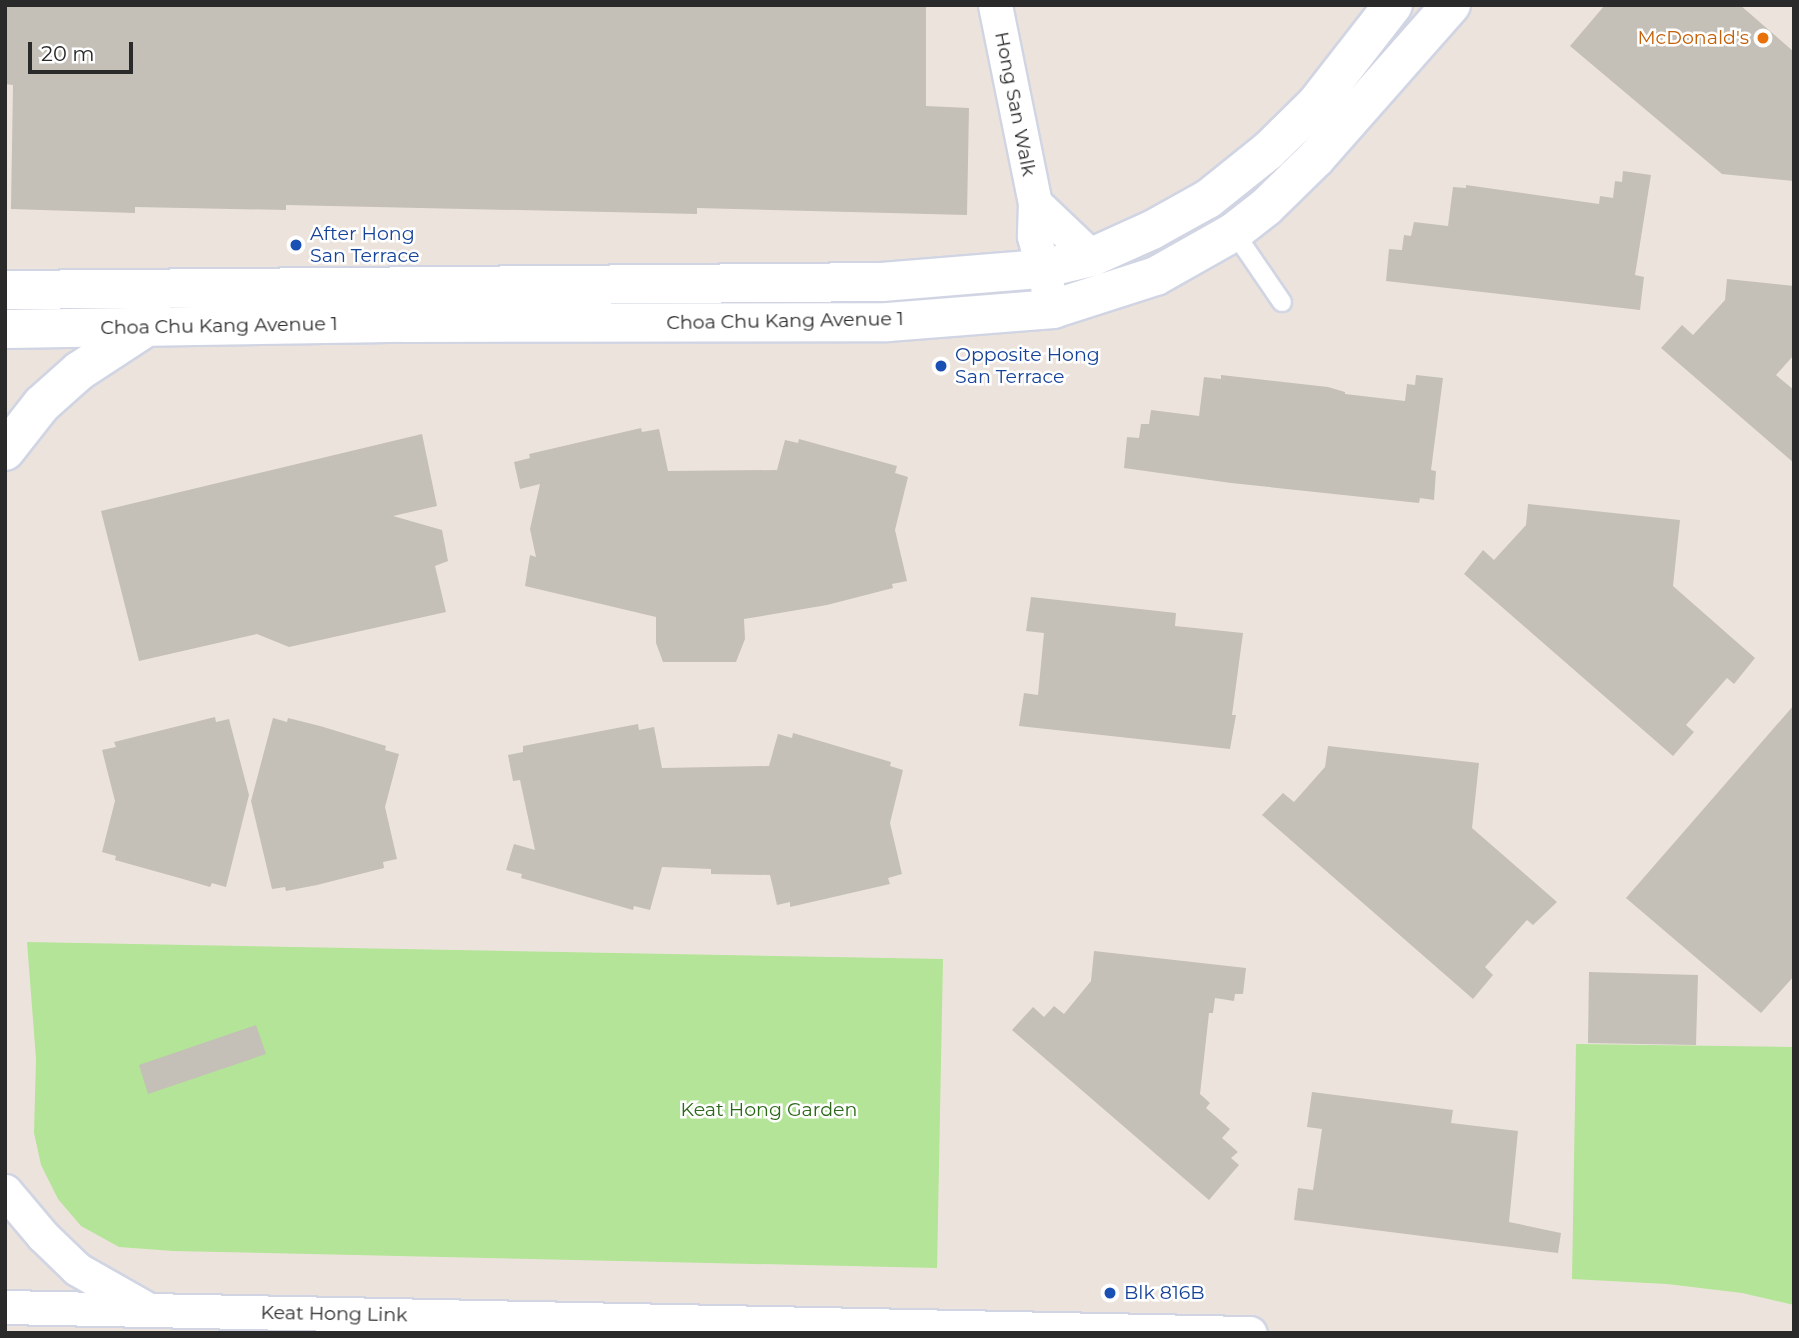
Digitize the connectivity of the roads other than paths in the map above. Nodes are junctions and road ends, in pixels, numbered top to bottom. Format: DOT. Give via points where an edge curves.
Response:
graph roads {
  1 [pos="995,5"];
  2 [pos="1392,5"];
  3 [pos="1451,5"];
  4 [pos="1035,203"];
  5 [pos="1234,232"];
  6 [pos="1092,257"];
  7 [pos="1041,268"];
  8 [pos="5,290"];
  9 [pos="1282,302"];
  10 [pos="1053,309"];
  11 [pos="145,328"];
  12 [pos="5,329"];
  13 [pos="5,451"];
  14 [pos="5,1191"];
  15 [pos="5,1307"];
  16 [pos="149,1310"];
  17 [pos="1250,1333"];
  1 -- 4 [label="street, Hong San Walk"];
  2 -- 6 [label="street, Choa Chu Kang Avenue 1" via="1316,104 1268,151 1208,199"];
  3 -- 5 [label="street, Choa Chu Kang Avenue 1" via="1316,158"];
  4 -- 6 [label="street, Hong San Walk"];
  4 -- 7 [label="street, Hong San Walk" via="1034,236"];
  5 -- 9 [label="lane"];
  5 -- 10 [label="street, Choa Chu Kang Avenue 1" via="1156,276"];
  6 -- 7 [label="street, Choa Chu Kang Avenue 1"];
  7 -- 8 [label="street, Choa Chu Kang Avenue 1" via="882,282"];
  7 -- 10 [label="street, Hong San Walk"];
  10 -- 11 [label="street, Choa Chu Kang Avenue 1" via="888,322"];
  11 -- 12 [label="street, Choa Chu Kang Avenue 1"];
  11 -- 13 [label="street" via="79,371 42,404"];
  14 -- 16 [label="street" via="77,1269"];
  15 -- 16 [label="street, Keat Hong Link"];
  16 -- 17 [label="street, Keat Hong Link"];
}
